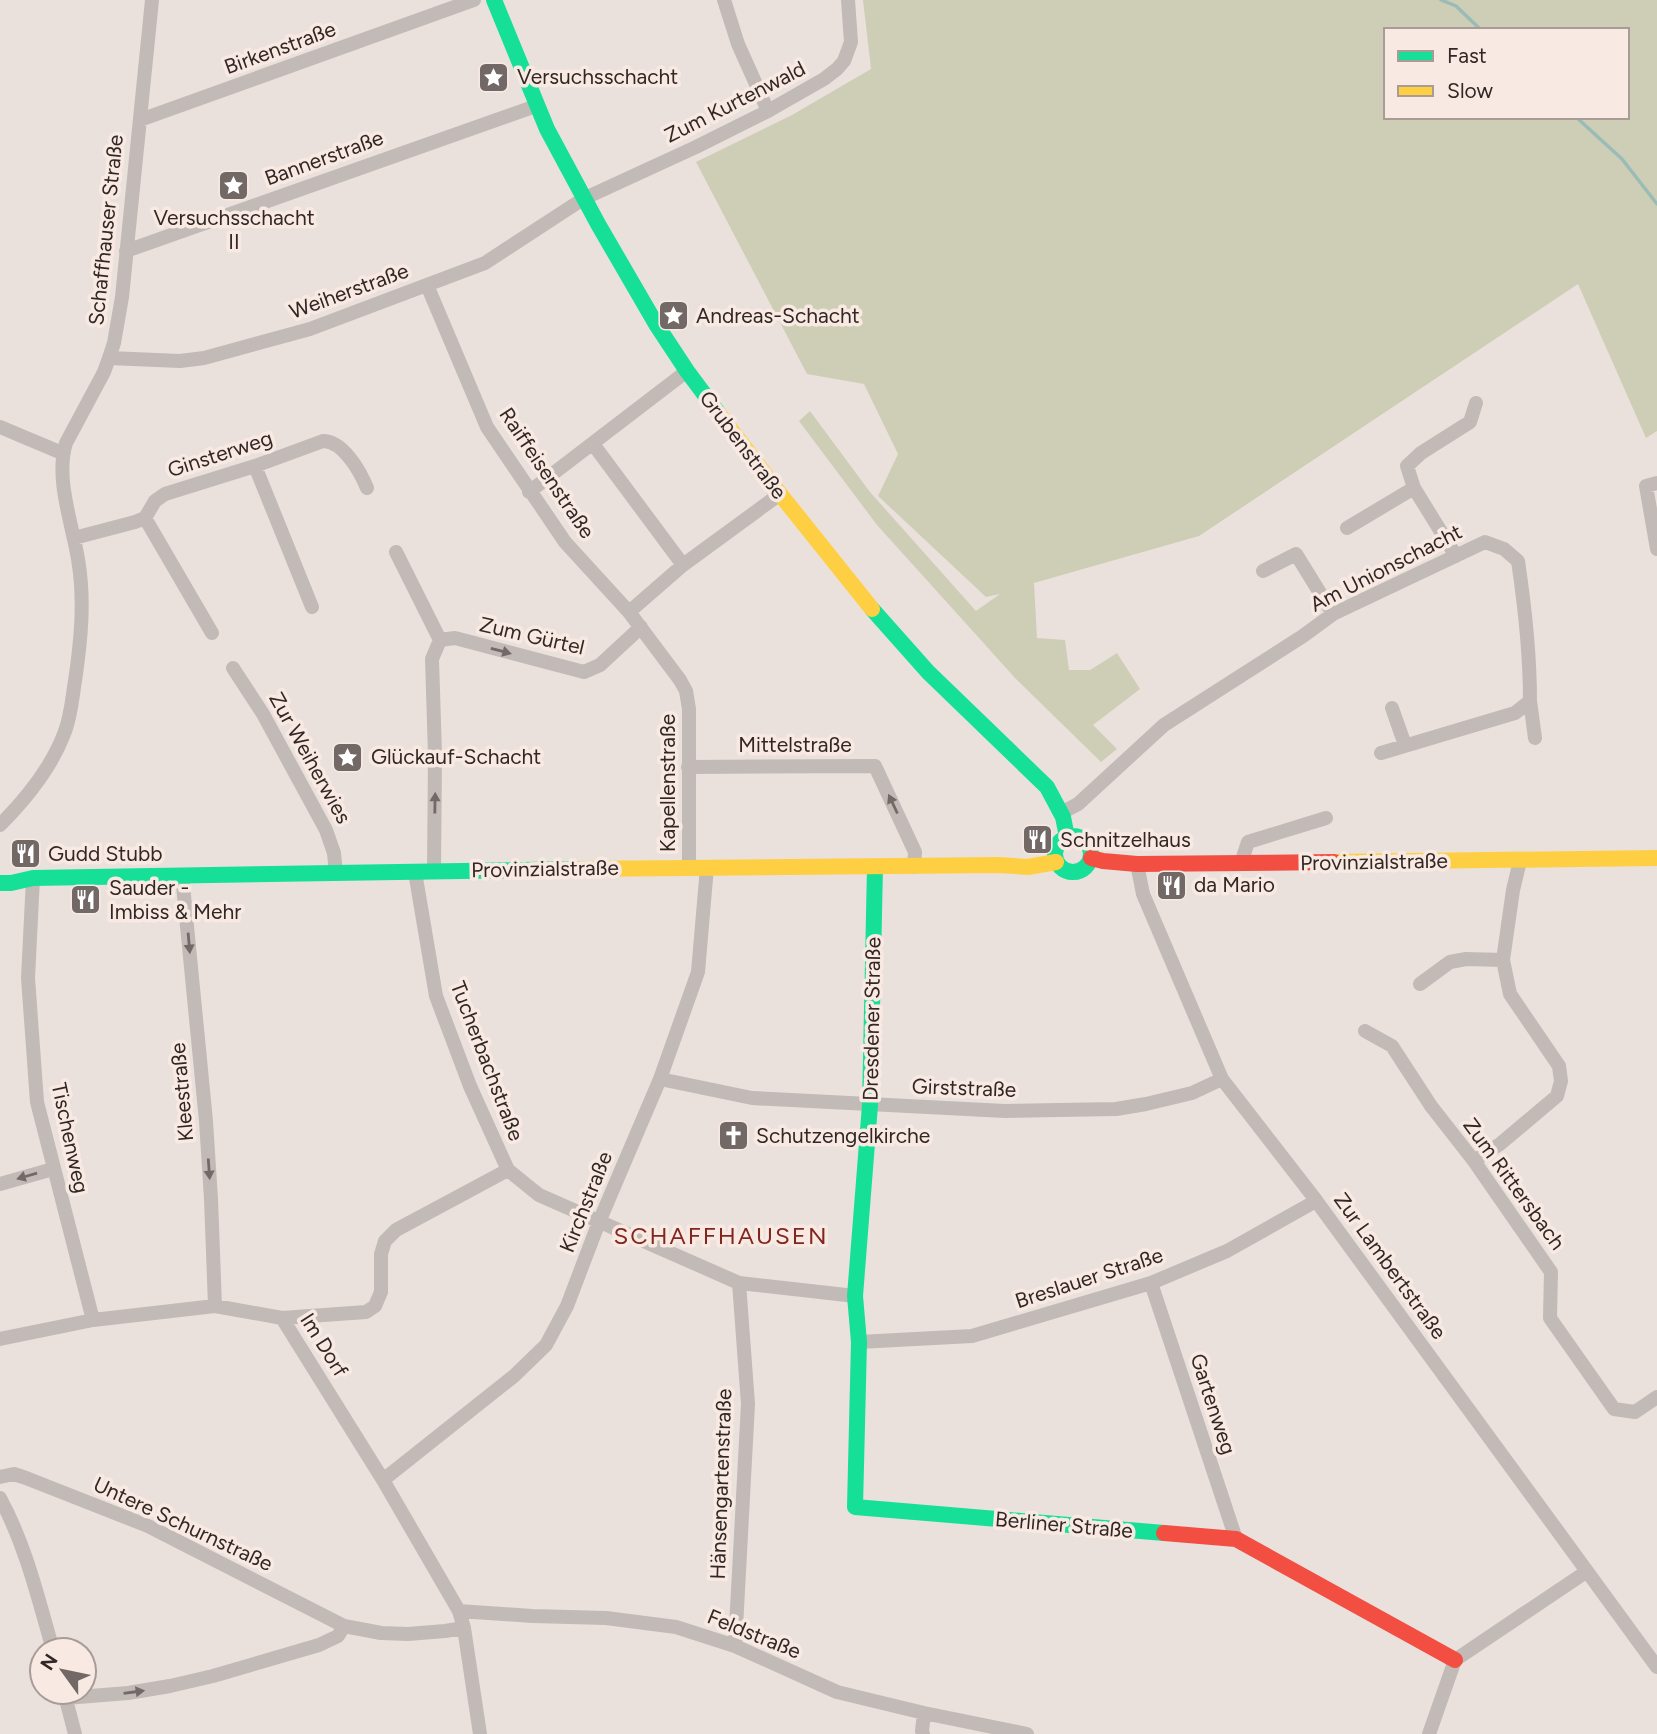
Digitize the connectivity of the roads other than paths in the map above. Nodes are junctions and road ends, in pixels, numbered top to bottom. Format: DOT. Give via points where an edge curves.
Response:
graph roads {
  1 [pos="152,0"];
  2 [pos="474,0"];
  3 [pos="494,0"];
  4 [pos="724,0"];
  5 [pos="848,0"];
  6 [pos="536,106"];
  7 [pos="768,111"];
  8 [pos="140,120"];
  9 [pos="583,199"];
  10 [pos="125,251"];
  11 [pos="427,285"];
  12 [pos="110,358"];
  13 [pos="687,371"];
  14 [pos="1476,402"];
  15 [pos="0,427"];
  16 [pos="593,444"];
  17 [pos="62,453"];
  18 [pos="256,466"];
  19 [pos="1657,483"];
  20 [pos="367,488"];
  21 [pos="1414,488"];
  22 [pos="530,492"];
  23 [pos="780,494"];
  24 [pos="145,517"];
  25 [pos="1347,528"];
  26 [pos="74,538"];
  27 [pos="1657,549"];
  28 [pos="396,552"];
  29 [pos="1456,555"];
  30 [pos="683,565"];
  31 [pos="1263,571"];
  32 [pos="312,607"];
  33 [pos="629,612"];
  34 [pos="1333,614"];
  35 [pos="641,627"];
  36 [pos="212,633"];
  37 [pos="440,640"];
  38 [pos="233,668"];
  39 [pos="688,699"];
  40 [pos="1530,701"];
  41 [pos="1392,708"];
  42 [pos="1535,738"];
  43 [pos="1405,745"];
  44 [pos="1381,753"];
  45 [pos="688,767"];
  46 [pos="1061,813"];
  47 [pos="1326,818"];
  48 [pos="0,825"];
  49 [pos="1067,836"];
  50 [pos="1091,858"];
  51 [pos="1657,858"];
  52 [pos="1520,861"];
  53 [pos="1056,862"];
  54 [pos="1241,863"];
  55 [pos="1137,864"];
  56 [pos="689,867"];
  57 [pos="707,867"];
  58 [pos="875,867"];
  59 [pos="914,867"];
  60 [pos="434,871"];
  61 [pos="0,872"];
  62 [pos="415,872"];
  63 [pos="336,874"];
  64 [pos="182,875"];
  65 [pos="33,878"];
  66 [pos="0,883"];
  67 [pos="1503,960"];
  68 [pos="1420,984"];
  69 [pos="1365,1031"];
  70 [pos="660,1079"];
  71 [pos="1222,1079"];
  72 [pos="870,1105"];
  73 [pos="1474,1161"];
  74 [pos="53,1169"];
  75 [pos="508,1170"];
  76 [pos="0,1184"];
  77 [pos="1316,1201"];
  78 [pos="599,1222"];
  79 [pos="738,1283"];
  80 [pos="1151,1283"];
  81 [pos="855,1296"];
  82 [pos="215,1306"];
  83 [pos="282,1318"];
  84 [pos="93,1320"];
  85 [pos="0,1339"];
  86 [pos="859,1342"];
  87 [pos="1657,1397"];
  88 [pos="0,1477"];
  89 [pos="383,1480"];
  90 [pos="0,1498"];
  91 [pos="1236,1539"];
  92 [pos="1586,1572"];
  93 [pos="459,1611"];
  94 [pos="344,1626"];
  95 [pos="464,1628"];
  96 [pos="48,1636"];
  97 [pos="735,1646"];
  98 [pos="1455,1660"];
  99 [pos="1657,1667"];
  100 [pos="98,1694"];
  101 [pos="68,1706"];
  102 [pos="924,1713"];
  103 [pos="75,1734"];
  104 [pos="480,1734"];
  105 [pos="923,1734"];
  106 [pos="1027,1734"];
  107 [pos="1429,1734"];
  1 -- 8 [label="street, Schaffhauser Straße"];
  2 -- 8 [label="street, Birkenstraße"];
  3 -- 6 [label="street, Grubenstraße"];
  4 -- 7 [label="street"];
  5 -- 7 [label="street, Zum Kurtenwald" via="851,42 844,61 824,79"];
  6 -- 9 [label="street, Grubenstraße"];
  6 -- 10 [label="street, Bannerstraße"];
  7 -- 9 [label="street, Zum Kurtenwald"];
  8 -- 10 [label="street, Schaffhauser Straße"];
  9 -- 11 [label="street, Weiherstraße" via="495,258"];
  9 -- 13 [label="street, Grubenstraße"];
  10 -- 12 [label="street, Schaffhauser Straße"];
  11 -- 12 [label="street, Weiherstraße" via="310,329 204,358"];
  11 -- 22 [label="street, Raiffeisenstraße" via="487,427"];
  12 -- 17 [label="street, Schaffhauser Straße"];
  13 -- 16 [label="street"];
  13 -- 23 [label="street, Grubenstraße"];
  14 -- 21 [label="street" via="1470,422 1407,466"];
  15 -- 17 [label="street"];
  16 -- 22 [label="street"];
  16 -- 30 [label="street"];
  17 -- 26 [label="street"];
  18 -- 20 [label="street, Ginsterweg" via="323,441 332,442 342,449"];
  18 -- 24 [label="street, Ginsterweg" via="165,494"];
  18 -- 32 [label="street"];
  19 -- 27 [label="street" via="1646,486"];
  21 -- 25 [label="street"];
  21 -- 29 [label="street"];
  22 -- 33 [label="street, Raiffeisenstraße" via="565,542"];
  23 -- 30 [label="street"];
  23 -- 46 [label="street, Grubenstraße" via="882,622 1047,788"];
  24 -- 26 [label="street, Ginsterweg"];
  24 -- 36 [label="street"];
  26 -- 48 [label="street" via="82,606 65,733 50,763"];
  28 -- 37 [label="street"];
  29 -- 34 [label="street, Am Unionschacht"];
  29 -- 40 [label="street, Am Unionschacht" via="1485,542 1518,561"];
  30 -- 33 [label="street"];
  31 -- 34 [label="street" via="1296,554"];
  33 -- 35 [label="street, Raiffeisenstraße"];
  34 -- 46 [label="street, Am Unionschacht" via="1164,725 1078,804"];
  37 -- 35 [label="street, Zum Gürtel, one-way" via="455,638 583,672 600,665"];
  35 -- 39 [label="street, Raiffeisenstraße" via="680,680"];
  60 -- 37 [label="street, one-way" via="432,659"];
  38 -- 63 [label="street, Zur Weiherwies" via="263,713 326,830"];
  39 -- 45 [label="street, Kapellenstraße"];
  40 -- 42 [label="street, Am Unionschacht"];
  40 -- 43 [label="street" via="1515,713"];
  41 -- 43 [label="street"];
  43 -- 44 [label="street"];
  45 -- 56 [label="street, Kapellenstraße"];
  59 -- 45 [label="street, Mittelstraße, one-way" via="915,852 876,766"];
  46 -- 49 [label="street, Grubenstraße"];
  47 -- 54 [label="street" via="1248,842"];
  49 -- 50 [label="street" via="1085,841"];
  49 -- 53 [label="street" via="1055,849"];
  50 -- 53 [label="street" via="1085,868 1074,873"];
  50 -- 55 [label="street, Provinzialstraße"];
  51 -- 52 [label="street, Provinzialstraße"];
  52 -- 54 [label="street, Provinzialstraße"];
  52 -- 67 [label="street"];
  53 -- 59 [label="street, Provinzialstraße" via="1030,869"];
  54 -- 55 [label="street, Provinzialstraße"];
  55 -- 71 [label="street, Zur Lambertstraße" via="1143,894"];
  56 -- 57 [label="street, Provinzialstraße"];
  56 -- 60 [label="street, Provinzialstraße"];
  57 -- 58 [label="street, Provinzialstraße"];
  57 -- 70 [label="street, Kirchstraße" via="698,972"];
  58 -- 59 [label="street, Provinzialstraße"];
  58 -- 72 [label="street, Dresdener Straße"];
  60 -- 62 [label="street, Provinzialstraße"];
  61 -- 65 [label="street, Provinzialstraße"];
  62 -- 63 [label="street, Provinzialstraße"];
  62 -- 75 [label="street, Tucherbachstraße" via="436,996"];
  63 -- 64 [label="street, Provinzialstraße"];
  64 -- 65 [label="street, Provinzialstraße"];
  64 -- 82 [label="street, Kleestraße, one-way" via="207,1134"];
  65 -- 66 [label="street, Provinzialstraße"];
  65 -- 74 [label="street, Tischenweg" via="28,978 37,1102"];
  67 -- 68 [label="street" via="1450,962"];
  67 -- 73 [label="street" via="1510,994 1559,1066 1561,1081 1557,1096"];
  69 -- 73 [label="street, Zum Rittersbach" via="1392,1046"];
  70 -- 72 [label="street, Girststraße" via="752,1098"];
  70 -- 78 [label="street, Kirchstraße"];
  71 -- 72 [label="street, Girststraße" via="1192,1093 1116,1109 1005,1111"];
  71 -- 77 [label="street, Zur Lambertstraße"];
  72 -- 81 [label="street, Dresdener Straße"];
  73 -- 87 [label="street, Zum Rittersbach" via="1551,1272 1550,1318 1614,1409 1634,1412"];
  74 -- 76 [label="street, one-way"];
  74 -- 84 [label="street, Tischenweg"];
  75 -- 78 [label="street" via="539,1195"];
  75 -- 83 [label="street, Tucherbachstraße" via="396,1230 381,1254 381,1292 375,1306 366,1312"];
  77 -- 80 [label="street, Breslauer Straße" via="1227,1251"];
  77 -- 92 [label="street, Zur Lambertstraße"];
  78 -- 79 [label="street"];
  78 -- 89 [label="street, Kirchstraße" via="567,1306 546,1345"];
  79 -- 81 [label="street"];
  79 -- 97 [label="street, Hänsengartenstraße" via="748,1404"];
  80 -- 86 [label="street, Breslauer Straße" via="972,1336"];
  80 -- 91 [label="street, Gartenweg"];
  81 -- 86 [label="street, Berliner Straße"];
  82 -- 83 [label="street, Im Dorf"];
  82 -- 84 [label="street, Im Dorf"];
  83 -- 89 [label="street, Im Dorf"];
  84 -- 85 [label="street, Im Dorf"];
  86 -- 91 [label="street, Berliner Straße" via="855,1507"];
  88 -- 94 [label="street, Untere Schurnstraße" via="26,1478 148,1526"];
  89 -- 93 [label="street, Im Dorf"];
  90 -- 96 [label="street" via="30,1567"];
  91 -- 98 [label="street, Berliner Straße"];
  92 -- 98 [label="street"];
  92 -- 99 [label="street, Zur Lambertstraße"];
  93 -- 95 [label="street, Im Dorf"];
  93 -- 97 [label="street, Feldstraße" via="606,1618 676,1627"];
  94 -- 95 [label="street, Untere Schurnstraße" via="408,1634"];
  100 -- 94 [label="street, one-way" via="128,1693 213,1676 319,1645 338,1636"];
  95 -- 104 [label="street, Im Dorf"];
  97 -- 102 [label="street, Feldstraße" via="837,1692"];
  98 -- 107 [label="street"];
  101 -- 103 [label="street"];
  102 -- 105 [label="street"];
  102 -- 106 [label="street, Feldstraße"];
}
